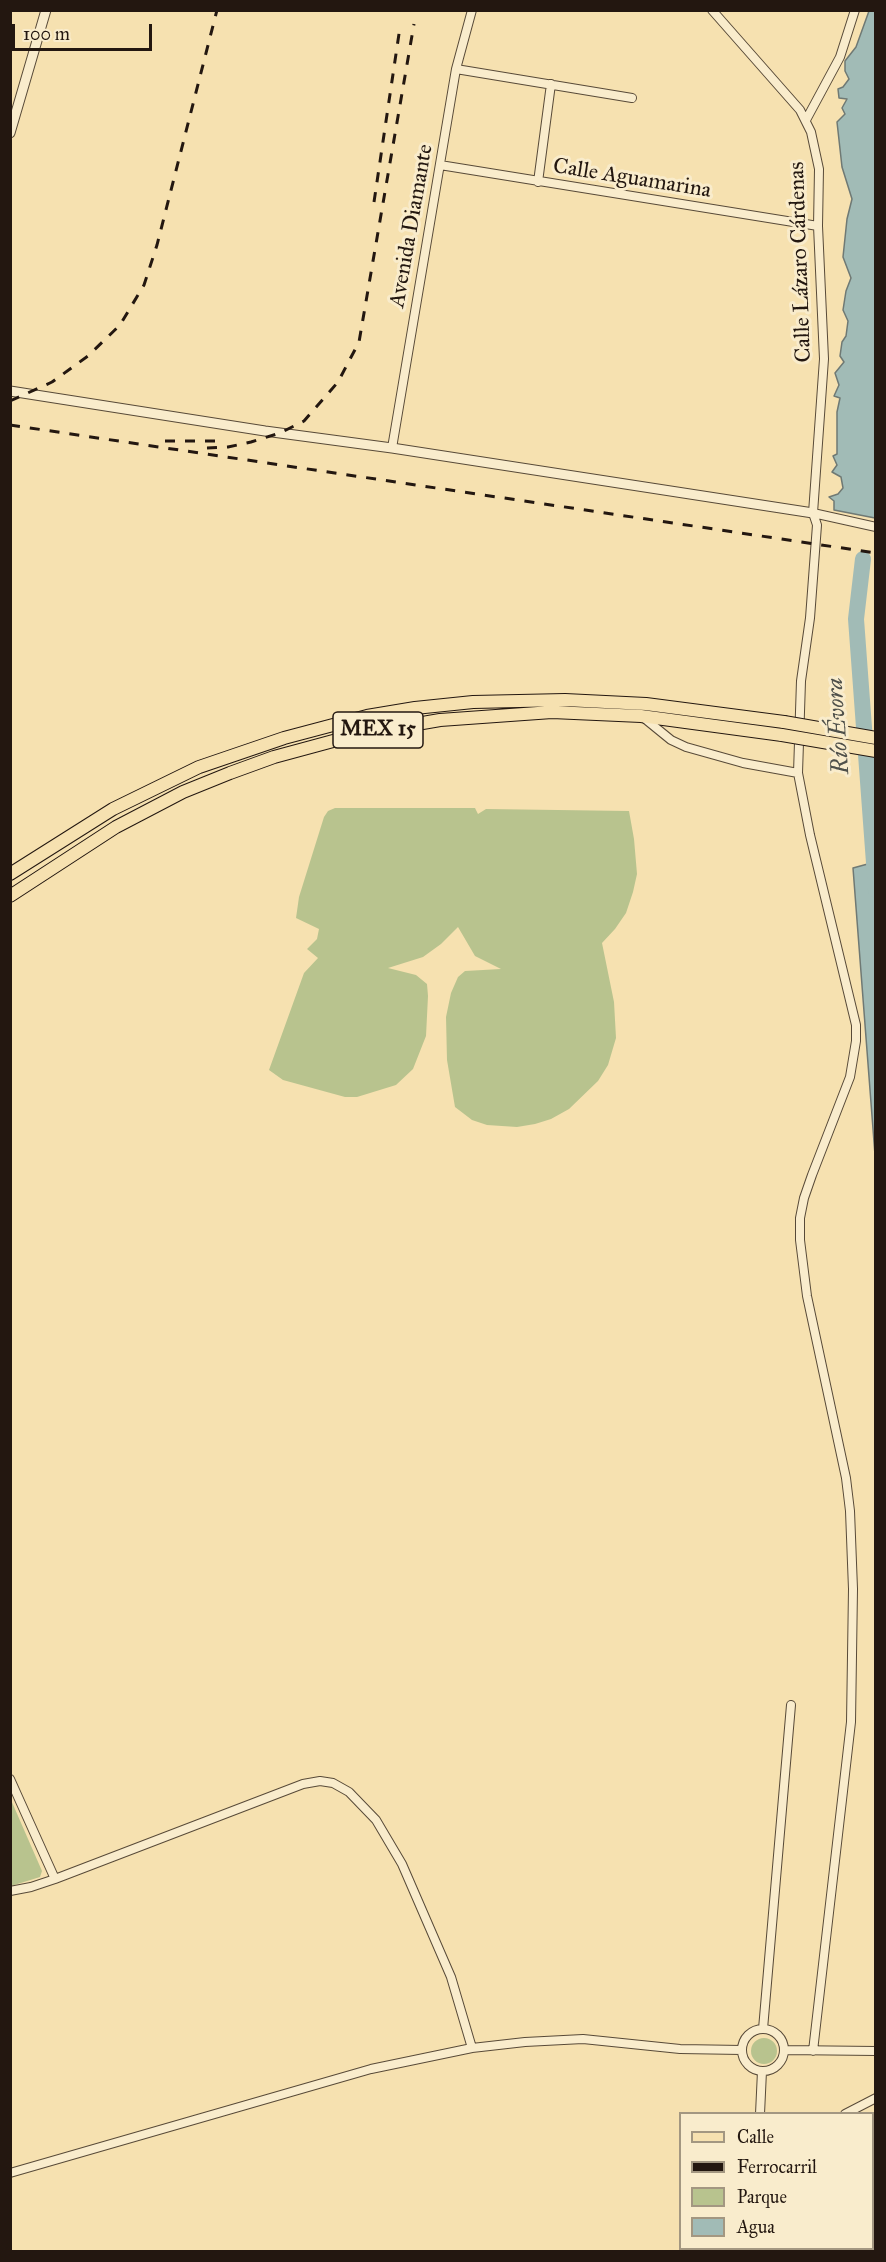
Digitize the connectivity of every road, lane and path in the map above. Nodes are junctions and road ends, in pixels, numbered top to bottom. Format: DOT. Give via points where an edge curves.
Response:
graph roads {
  1 [pos="46,10"];
  2 [pos="472,10"];
  3 [pos="712,10"];
  4 [pos="855,10"];
  5 [pos="456,69"];
  6 [pos="551,84"];
  7 [pos="632,98"];
  8 [pos="806,120"];
  9 [pos="10,133"];
  10 [pos="440,165"];
  11 [pos="538,182"];
  12 [pos="818,226"];
  13 [pos="10,391"];
  14 [pos="392,448"];
  15 [pos="813,513"];
  16 [pos="876,527"];
  17 [pos="641,716"];
  18 [pos="876,738"];
  19 [pos="876,751"];
  20 [pos="798,773"];
  21 [pos="10,874"];
  22 [pos="10,896"];
  23 [pos="791,1705"];
  24 [pos="10,1779"];
  25 [pos="55,1879"];
  26 [pos="10,1891"];
  27 [pos="763,2029"];
  28 [pos="472,2048"];
  29 [pos="742,2050"];
  30 [pos="784,2050"];
  31 [pos="813,2051"];
  32 [pos="876,2052"];
  33 [pos="762,2071"];
  34 [pos="876,2098"];
  35 [pos="760,2112"];
  36 [pos="849,2112"];
  37 [pos="10,2173"];
  1 -- 9 [label="street"];
  2 -- 5 [label="street, Avenida Diamante"];
  3 -- 8 [label="street, Calle Lázaro Cárdenas"];
  4 -- 8 [label="street" via="840,57"];
  5 -- 6 [label="street"];
  5 -- 10 [label="street, Avenida Diamante"];
  6 -- 7 [label="street"];
  6 -- 11 [label="street"];
  8 -- 12 [label="street, Calle Lázaro Cárdenas" via="819,169"];
  10 -- 11 [label="street, Calle Aguamarina"];
  10 -- 14 [label="street, Avenida Diamante"];
  11 -- 12 [label="street, Calle Aguamarina"];
  12 -- 15 [label="street, Calle Lázaro Cárdenas" via="824,359"];
  13 -- 14 [label="street"];
  14 -- 15 [label="street"];
  15 -- 16 [label="street"];
  15 -- 20 [label="street, Calle Lázaro Cárdenas" via="817,525 801,681"];
  17 -- 19 [label="main road, MEX 15, bridge"];
  17 -- 20 [label="street" via="686,747"];
  17 -- 22 [label="main road, MEX 15" via="552,712 475,716 329,741 241,769 175,796 96,839"];
  18 -- 21 [label="main road, MEX 15, bridge" via="646,704 565,700 473,702 376,714 284,738 199,767 113,809"];
  20 -- 31 [label="street, Calle Lázaro Cárdenas" via="856,1025 850,1077 812,1174 800,1218 807,1296 846,1478 853,1589 851,1722"];
  23 -- 27 [label="street"];
  24 -- 25 [label="street"];
  25 -- 26 [label="street"];
  25 -- 28 [label="street" via="303,1784 333,1783 349,1792 376,1820 402,1864 451,1977"];
  27 -- 29 [label="street" via="750,2034"];
  27 -- 30 [label="street" via="782,2039"];
  28 -- 29 [label="street" via="583,2039 680,2049"];
  28 -- 37 [label="street" via="382,2066"];
  29 -- 33 [label="street" via="747,2064"];
  30 -- 31 [label="street"];
  30 -- 33 [label="street" via="777,2066"];
  31 -- 32 [label="street"];
  33 -- 35 [label="street"];
  34 -- 36 [label="street"];
}
